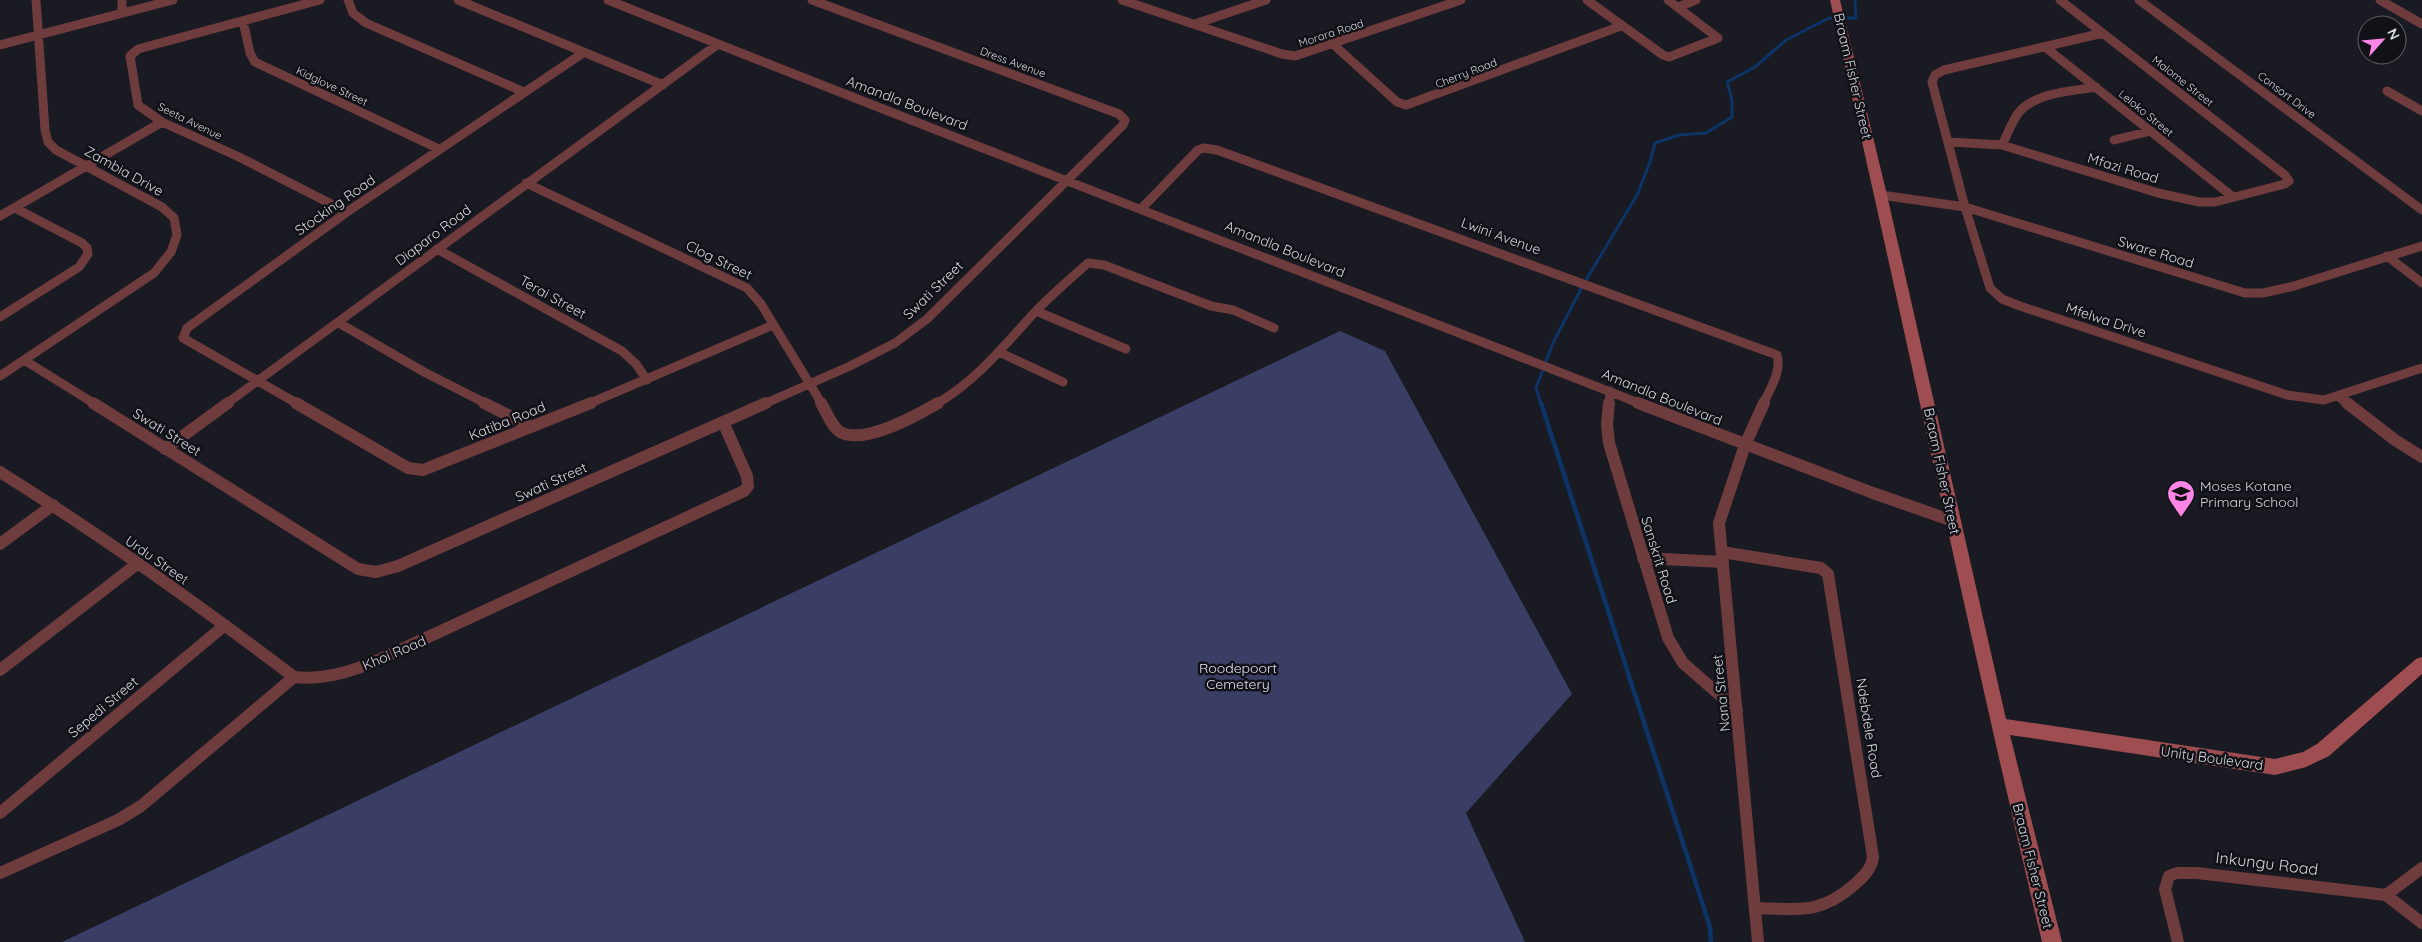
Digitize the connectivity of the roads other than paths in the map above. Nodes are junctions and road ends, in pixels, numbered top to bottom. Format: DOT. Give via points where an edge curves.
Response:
graph roads {
  1 [pos="36,0"];
  2 [pos="122,0"];
  3 [pos="173,0"];
  4 [pos="320,0"];
  5 [pos="348,0"];
  6 [pos="458,0"];
  7 [pos="489,0"];
  8 [pos="608,0"];
  9 [pos="812,0"];
  10 [pos="1122,0"];
  11 [pos="1266,0"];
  12 [pos="1461,0"];
  13 [pos="1586,0"];
  14 [pos="1668,0"];
  15 [pos="1696,0"];
  16 [pos="2060,0"];
  17 [pos="2139,0"];
  18 [pos="2380,0"];
  19 [pos="1144,3"];
  20 [pos="1836,4"];
  21 [pos="476,7"];
  22 [pos="1678,7"];
  23 [pos="122,13"];
  24 [pos="243,21"];
  25 [pos="1195,24"];
  26 [pos="2422,24"];
  27 [pos="1621,26"];
  28 [pos="2103,33"];
  29 [pos="39,35"];
  30 [pos="718,44"];
  31 [pos="0,45"];
  32 [pos="1334,45"];
  33 [pos="2046,47"];
  34 [pos="583,52"];
  35 [pos="663,85"];
  36 [pos="2096,87"];
  37 [pos="2387,91"];
  38 [pos="524,92"];
  39 [pos="2422,111"];
  40 [pos="162,122"];
  41 [pos="2151,131"];
  42 [pos="2114,140"];
  43 [pos="1949,142"];
  44 [pos="2002,145"];
  45 [pos="439,149"];
  46 [pos="86,166"];
  47 [pos="1067,178"];
  48 [pos="2289,181"];
  49 [pos="526,184"];
  50 [pos="1881,195"];
  51 [pos="2233,197"];
  52 [pos="1965,207"];
  53 [pos="15,208"];
  54 [pos="1142,208"];
  55 [pos="2422,210"];
  56 [pos="348,212"];
  57 [pos="0,216"];
  58 [pos="2422,246"];
  59 [pos="437,249"];
  60 [pos="2387,256"];
  61 [pos="2422,283"];
  62 [pos="1036,311"];
  63 [pos="0,317"];
  64 [pos="339,323"];
  65 [pos="773,325"];
  66 [pos="1274,328"];
  67 [pos="1126,349"];
  68 [pos="999,352"];
  69 [pos="24,360"];
  70 [pos="2422,368"];
  71 [pos="0,376"];
  72 [pos="647,380"];
  73 [pos="259,382"];
  74 [pos="1062,382"];
  75 [pos="809,385"];
  76 [pos="1610,391"];
  77 [pos="2339,397"];
  78 [pos="723,422"];
  79 [pos="530,427"];
  80 [pos="1745,445"];
  81 [pos="166,449"];
  82 [pos="2422,457"];
  83 [pos="0,472"];
  84 [pos="53,506"];
  85 [pos="1953,521"];
  86 [pos="0,544"];
  87 [pos="1722,557"];
  88 [pos="1643,558"];
  89 [pos="137,564"];
  90 [pos="226,625"];
  91 [pos="2420,668"];
  92 [pos="0,670"];
  93 [pos="294,677"];
  94 [pos="1737,710"];
  95 [pos="1999,726"];
  96 [pos="0,813"];
  97 [pos="2422,868"];
  98 [pos="0,873"];
  99 [pos="2386,895"];
  100 [pos="1755,908"];
  101 [pos="2422,923"];
  102 [pos="1758,942"];
  103 [pos="2052,942"];
  104 [pos="2178,942"];
  1 -- 29 [label="street, Zambia Drive"];
  2 -- 23 [label="street"];
  3 -- 23 [label="street"];
  4 -- 24 [label="street, Seeta Avenue"];
  5 -- 38 [label="street" via="353,13 366,22"];
  6 -- 21 [label="street"];
  7 -- 21 [label="street"];
  8 -- 30 [label="street, Amandla Boulevard"];
  9 -- 47 [label="street, Dress Avenue" via="1122,116 1125,120 1123,125"];
  10 -- 19 [label="street, Morara Road"];
  11 -- 25 [label="street"];
  12 -- 32 [label="street, Morara Road"];
  13 -- 27 [label="street"];
  14 -- 22 [label="street"];
  15 -- 22 [label="street"];
  16 -- 28 [label="street, Malome Street"];
  17 -- 55 [label="street, Consort Drive"];
  18 -- 26 [label="street"];
  19 -- 25 [label="street, Morara Road"];
  20 -- 50 [label="street, Braam Fisher Street"];
  21 -- 34 [label="street"];
  22 -- 27 [label="street" via="1718,38 1675,57 1663,55"];
  23 -- 29 [label="street"];
  24 -- 40 [label="street, Seeta Avenue" via="132,53 138,106"];
  24 -- 45 [label="street, Kidglove Street" via="255,62"];
  25 -- 32 [label="street, Morara Road" via="1288,56 1299,56"];
  27 -- 32 [label="street, Cherry Road" via="1406,105 1398,102"];
  28 -- 33 [label="street"];
  28 -- 48 [label="street, Malome Street"];
  29 -- 31 [label="street"];
  29 -- 46 [label="street, Zambia Drive" via="46,138 56,150"];
  30 -- 35 [label="street, Diaparo Road"];
  30 -- 47 [label="street, Amandla Boulevard"];
  33 -- 36 [label="street, Leloko Street"];
  33 -- 43 [label="street, Mfelwa Drive" via="1944,70 1935,75 1932,82 1937,106"];
  34 -- 35 [label="street"];
  34 -- 38 [label="street, Stocking Road"];
  35 -- 49 [label="street, Diaparo Road"];
  36 -- 41 [label="street, Leloko Street"];
  36 -- 44 [label="street" via="2026,105"];
  37 -- 39 [label="street"];
  38 -- 45 [label="street, Stocking Road"];
  40 -- 46 [label="street"];
  40 -- 56 [label="street, Seeta Avenue"];
  41 -- 42 [label="street"];
  41 -- 51 [label="street, Leloko Street"];
  43 -- 44 [label="street, Mfazi Road"];
  43 -- 52 [label="street, Mfelwa Drive"];
  44 -- 51 [label="street, Mfazi Road" via="2182,199 2215,202"];
  45 -- 56 [label="street, Stocking Road"];
  46 -- 53 [label="street"];
  46 -- 69 [label="street, Zambia Drive" via="162,207 174,217 177,234 172,250 148,279"];
  47 -- 54 [label="street, Amandla Boulevard"];
  47 -- 75 [label="street, Swati Street" via="914,330 872,355"];
  48 -- 51 [label="street, Mfazi Road"];
  49 -- 59 [label="street, Diaparo Road"];
  49 -- 65 [label="street, Clog Street" via="747,288"];
  50 -- 52 [label="street, Sware Road"];
  50 -- 85 [label="street, Braam Fisher Street"];
  52 -- 60 [label="street, Sware Road" via="2246,293 2294,286"];
  52 -- 77 [label="street, Mfelwa Drive" via="1990,288 2002,299 2288,395 2324,400"];
  53 -- 57 [label="street"];
  53 -- 63 [label="street" via="82,243 88,254 79,267"];
  54 -- 76 [label="street, Amandla Boulevard"];
  54 -- 80 [label="street, Lwini Avenue" via="1198,150 1209,148 1777,355 1780,362 1776,375"];
  56 -- 73 [label="street, Stocking Road" via="195,321 184,333 185,340"];
  58 -- 60 [label="street, Sware Road"];
  59 -- 64 [label="street, Diaparo Road"];
  59 -- 72 [label="street, Terai Street" via="622,351"];
  60 -- 61 [label="street"];
  62 -- 66 [label="street" via="1084,265 1093,262 1211,306 1233,310"];
  62 -- 67 [label="street"];
  62 -- 68 [label="street"];
  64 -- 73 [label="street, Diaparo Road"];
  64 -- 79 [label="street"];
  65 -- 72 [label="street, Katiba Road"];
  65 -- 75 [label="street, Clog Street"];
  68 -- 74 [label="street"];
  68 -- 75 [label="street, Clog Street" via="955,393 924,411 860,437 845,436 838,431"];
  69 -- 71 [label="street, Zambia Drive"];
  69 -- 81 [label="street, Swati Street"];
  70 -- 77 [label="street, Mfelwa Drive"];
  72 -- 79 [label="street, Katiba Road"];
  73 -- 79 [label="street, Katiba Road" via="416,470 433,467"];
  73 -- 81 [label="street, Diaparo Road"];
  75 -- 78 [label="street, Swati Street"];
  76 -- 80 [label="street, Amandla Boulevard"];
  76 -- 88 [label="street, Sanskrit Road" via="1609,443"];
  77 -- 82 [label="street"];
  78 -- 81 [label="street, Swati Street" via="398,566 376,572 358,569"];
  78 -- 93 [label="street, Khoi Road" via="747,476 748,486 744,490 372,663 326,678"];
  80 -- 85 [label="street, Amandla Boulevard"];
  80 -- 87 [label="street, Nana Street" via="1720,517"];
  83 -- 84 [label="street, Urdu Street"];
  84 -- 86 [label="street"];
  84 -- 89 [label="street, Urdu Street"];
  85 -- 95 [label="street, Braam Fisher Street"];
  87 -- 88 [label="street, Ndebdele Road"];
  87 -- 94 [label="street, Nana Street"];
  87 -- 100 [label="street, Ndebdele Road" via="1821,568 1828,574 1873,857 1866,874 1837,900 1809,907"];
  88 -- 94 [label="street, Sanskrit Road" via="1672,647 1695,674"];
  89 -- 90 [label="street, Urdu Street"];
  89 -- 92 [label="street"];
  90 -- 93 [label="street, Urdu Street"];
  90 -- 96 [label="street, Sepedi Street"];
  91 -- 95 [label="street, Unity Boulevard" via="2323,750 2306,760 2275,767"];
  93 -- 98 [label="street" via="141,806 118,820"];
  94 -- 100 [label="street, Nana Street"];
  95 -- 103 [label="street, Braam Fisher Street"];
  97 -- 99 [label="street"];
  99 -- 101 [label="street"];
  99 -- 104 [label="street, Inkungu Road" via="2177,873 2169,876 2165,888"];
  100 -- 102 [label="street, Nana Street"];
}
